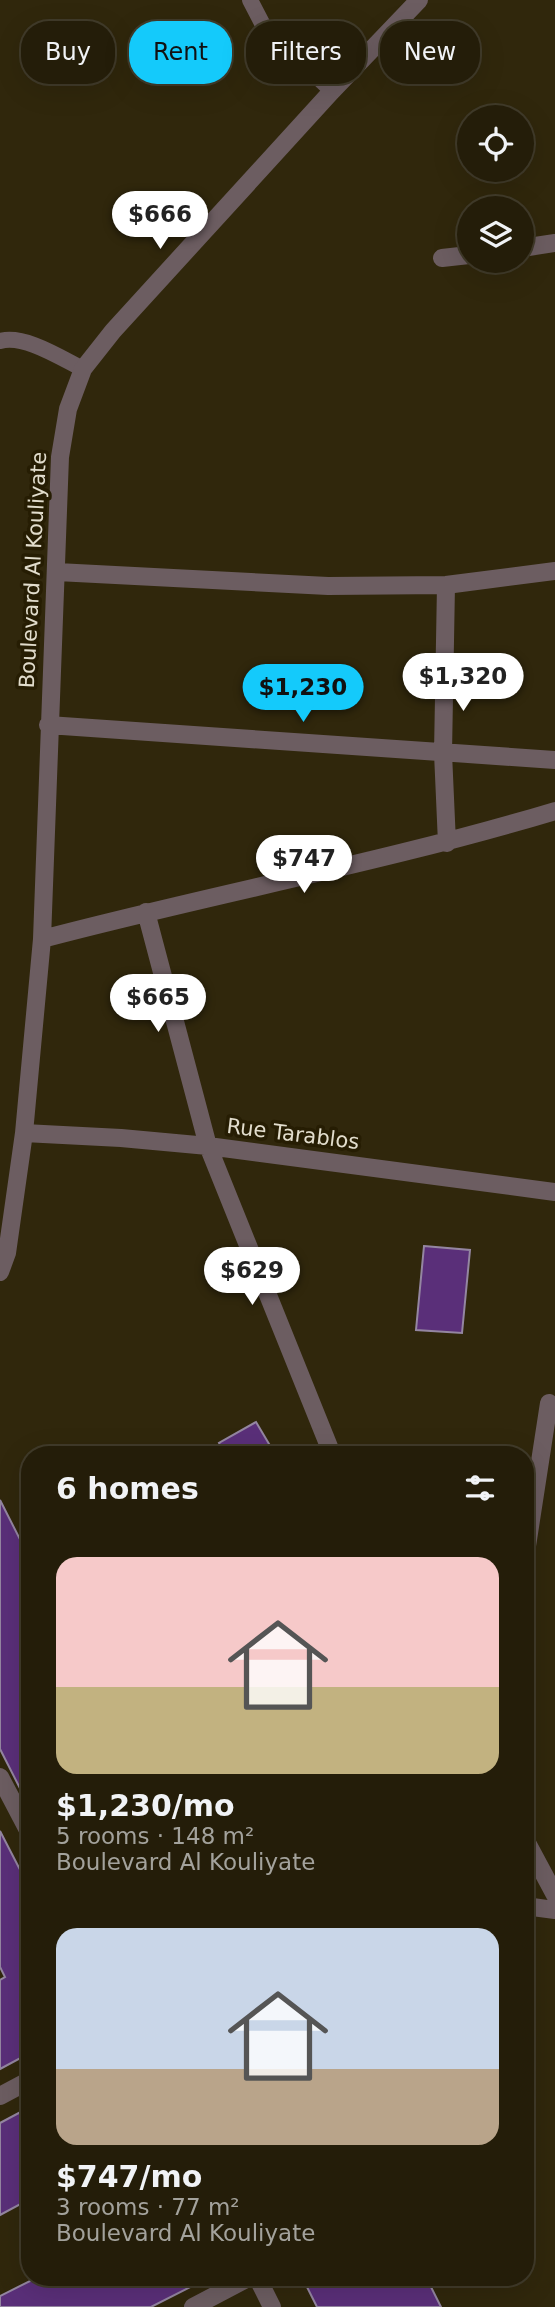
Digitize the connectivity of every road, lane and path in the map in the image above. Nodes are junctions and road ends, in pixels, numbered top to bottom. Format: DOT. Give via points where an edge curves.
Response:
graph roads {
  1 [pos="250,0"];
  2 [pos="419,0"];
  3 [pos="332,91"];
  4 [pos="555,243"];
  5 [pos="534,246"];
  6 [pos="457,256"];
  7 [pos="442,258"];
  8 [pos="0,341"];
  9 [pos="83,369"];
  10 [pos="555,571"];
  11 [pos="57,572"];
  12 [pos="446,585"];
  13 [pos="48,725"];
  14 [pos="443,753"];
  15 [pos="555,760"];
  16 [pos="555,811"];
  17 [pos="447,843"];
  18 [pos="146,912"];
  19 [pos="42,939"];
  20 [pos="24,1133"];
  21 [pos="208,1146"];
  22 [pos="555,1192"];
  23 [pos="0,1272"];
  24 [pos="549,1403"];
  25 [pos="329,1446"];
  26 [pos="534,1500"];
  27 [pos="0,1777"];
  28 [pos="21,1817"];
  29 [pos="534,1856"];
  30 [pos="555,1895"];
  31 [pos="534,1907"];
  32 [pos="555,1910"];
  33 [pos="21,2085"];
  34 [pos="0,2096"];
  35 [pos="233,2286"];
  36 [pos="262,2286"];
  37 [pos="193,2307"];
  38 [pos="272,2307"];
  1 -- 3 [label="lane" via="263,25"];
  2 -- 3 [label="street, Boulevard Al Kouliyate"];
  3 -- 9 [label="street, Boulevard Al Kouliyate"];
  4 -- 5 [label="street"];
  6 -- 7 [label="street"];
  8 -- 9 [label="lane" via="27,342"];
  9 -- 11 [label="street, Boulevard Al Kouliyate" via="68,409 60,457"];
  10 -- 12 [label="street"];
  11 -- 12 [label="street" via="328,586"];
  11 -- 13 [label="street, Boulevard Al Kouliyate"];
  12 -- 14 [label="street"];
  13 -- 14 [label="street"];
  13 -- 19 [label="street, Boulevard Al Kouliyate"];
  14 -- 15 [label="street"];
  14 -- 17 [label="street"];
  16 -- 17 [label="street"];
  17 -- 18 [label="street"];
  18 -- 19 [label="street"];
  18 -- 21 [label="street"];
  19 -- 20 [label="street, Boulevard Al Kouliyate"];
  20 -- 21 [label="street, Rue Tarablos"];
  20 -- 23 [label="street, Boulevard Al Kouliyate"];
  21 -- 22 [label="street, Rue Tarablos"];
  21 -- 25 [label="street"];
  24 -- 26 [label="street"];
  27 -- 28 [label="street"];
  29 -- 30 [label="street"];
  31 -- 32 [label="street"];
  33 -- 34 [label="street"];
  35 -- 37 [label="street"];
  36 -- 38 [label="street"];
}
